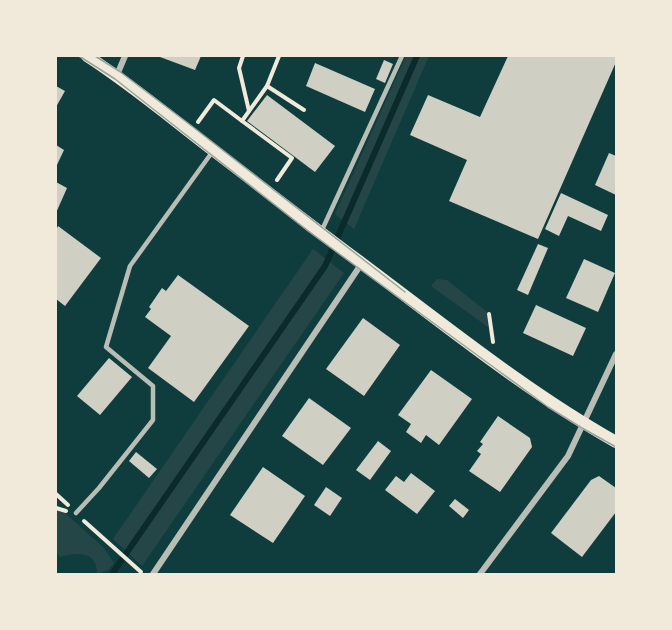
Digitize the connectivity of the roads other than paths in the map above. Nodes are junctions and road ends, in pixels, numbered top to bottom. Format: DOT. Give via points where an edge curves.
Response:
graph roads {
  1 [pos="87,56"];
  2 [pos="125,56"];
  3 [pos="402,56"];
  4 [pos="117,75"];
  5 [pos="213,151"];
  6 [pos="321,233"];
  7 [pos="359,261"];
  8 [pos="616,354"];
  9 [pos="584,424"];
  10 [pos="616,442"];
  11 [pos="76,513"];
  12 [pos="153,574"];
  13 [pos="480,574"];
  1 -- 4 [label="main road"];
  2 -- 4 [label="street"];
  3 -- 6 [label="lane"];
  4 -- 5 [label="main road"];
  5 -- 6 [label="main road"];
  5 -- 11 [label="lane" via="130,266 106,347 153,386 153,420"];
  6 -- 7 [label="main road"];
  7 -- 9 [label="main road" via="511,375"];
  7 -- 12 [label="street"];
  8 -- 9 [label="street"];
  9 -- 10 [label="main road"];
  9 -- 13 [label="street" via="568,456"];
}
